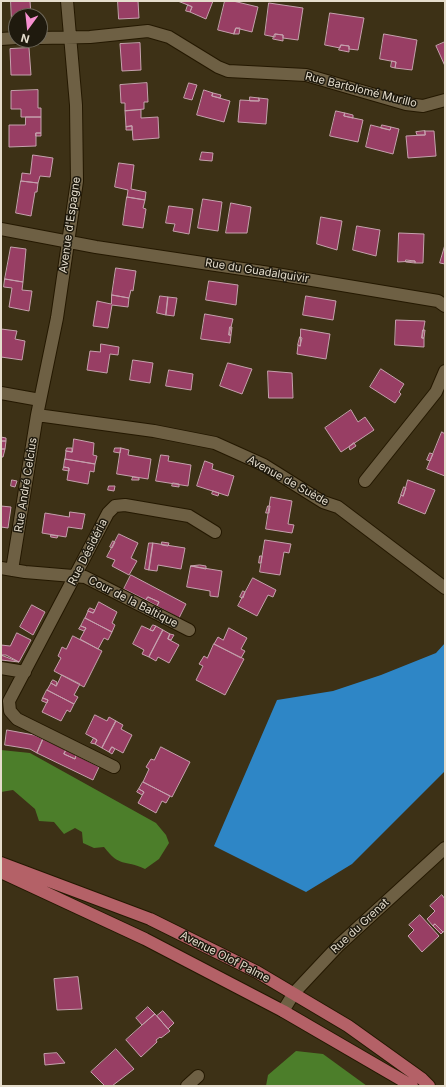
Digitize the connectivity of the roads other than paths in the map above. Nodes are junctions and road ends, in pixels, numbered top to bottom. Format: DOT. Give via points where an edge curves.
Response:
graph roads {
  1 [pos="67,1"];
  2 [pos="48,38"];
  3 [pos="70,38"];
  4 [pos="445,100"];
  5 [pos="1,229"];
  6 [pos="67,242"];
  7 [pos="445,306"];
  8 [pos="445,371"];
  9 [pos="1,393"];
  10 [pos="40,400"];
  11 [pos="37,415"];
  12 [pos="365,481"];
  13 [pos="215,532"];
  14 [pos="7,569"];
  15 [pos="75,576"];
  16 [pos="445,588"];
  17 [pos="189,630"];
  18 [pos="1,668"];
  19 [pos="25,672"];
  20 [pos="6,714"];
  21 [pos="114,767"];
  22 [pos="445,848"];
  23 [pos="1,863"];
  24 [pos="1,872"];
  25 [pos="294,994"];
  26 [pos="283,1012"];
  27 [pos="198,1076"];
  28 [pos="187,1086"];
  29 [pos="412,1086"];
  30 [pos="429,1086"];
  1 -- 3 [label="street, Avenue d'Espagne"];
  2 -- 3 [label="street, Rue Bartolomé Murillo"];
  3 -- 4 [label="street, Rue Bartolomé Murillo" via="148,31 169,37 228,71 306,75 406,104 423,106"];
  3 -- 6 [label="street, Avenue d'Espagne" via="76,104 77,181"];
  5 -- 6 [label="street, Rue du Guadalquivir"];
  6 -- 7 [label="street, Rue du Guadalquivir" via="415,297 438,301"];
  6 -- 10 [label="street, Avenue d'Espagne"];
  8 -- 12 [label="street" via="436,392"];
  9 -- 10 [label="street"];
  10 -- 11 [label="street, Rue André Celcius"];
  11 -- 14 [label="street, Rue André Celcius"];
  11 -- 16 [label="street, Avenue de Suède" via="154,431 215,443 264,465 322,502 338,507"];
  13 -- 15 [label="street, Rue Désidéria" via="189,516 125,505 115,506 108,513"];
  14 -- 15 [label="street, Cour de la Baltique"];
  15 -- 17 [label="street, Cour de la Baltique" via="85,577"];
  15 -- 19 [label="street, Rue Désidéria"];
  18 -- 19 [label="street"];
  19 -- 20 [label="street, Rue Désidéria" via="9,701"];
  20 -- 21 [label="street, Rue Désidéria"];
  22 -- 25 [label="street, Rue du Grenat" via="340,945"];
  23 -- 25 [label="main road, Avenue Olof Palme" via="150,919 257,972"];
  24 -- 26 [label="main road, Avenue Olof Palme" via="145,939"];
  25 -- 26 [label="street, Rue du Grenat"];
  25 -- 30 [label="main road, Avenue Olof Palme" via="348,1026"];
  26 -- 29 [label="main road, Avenue Olof Palme"];
  27 -- 28 [label="street"];
}
